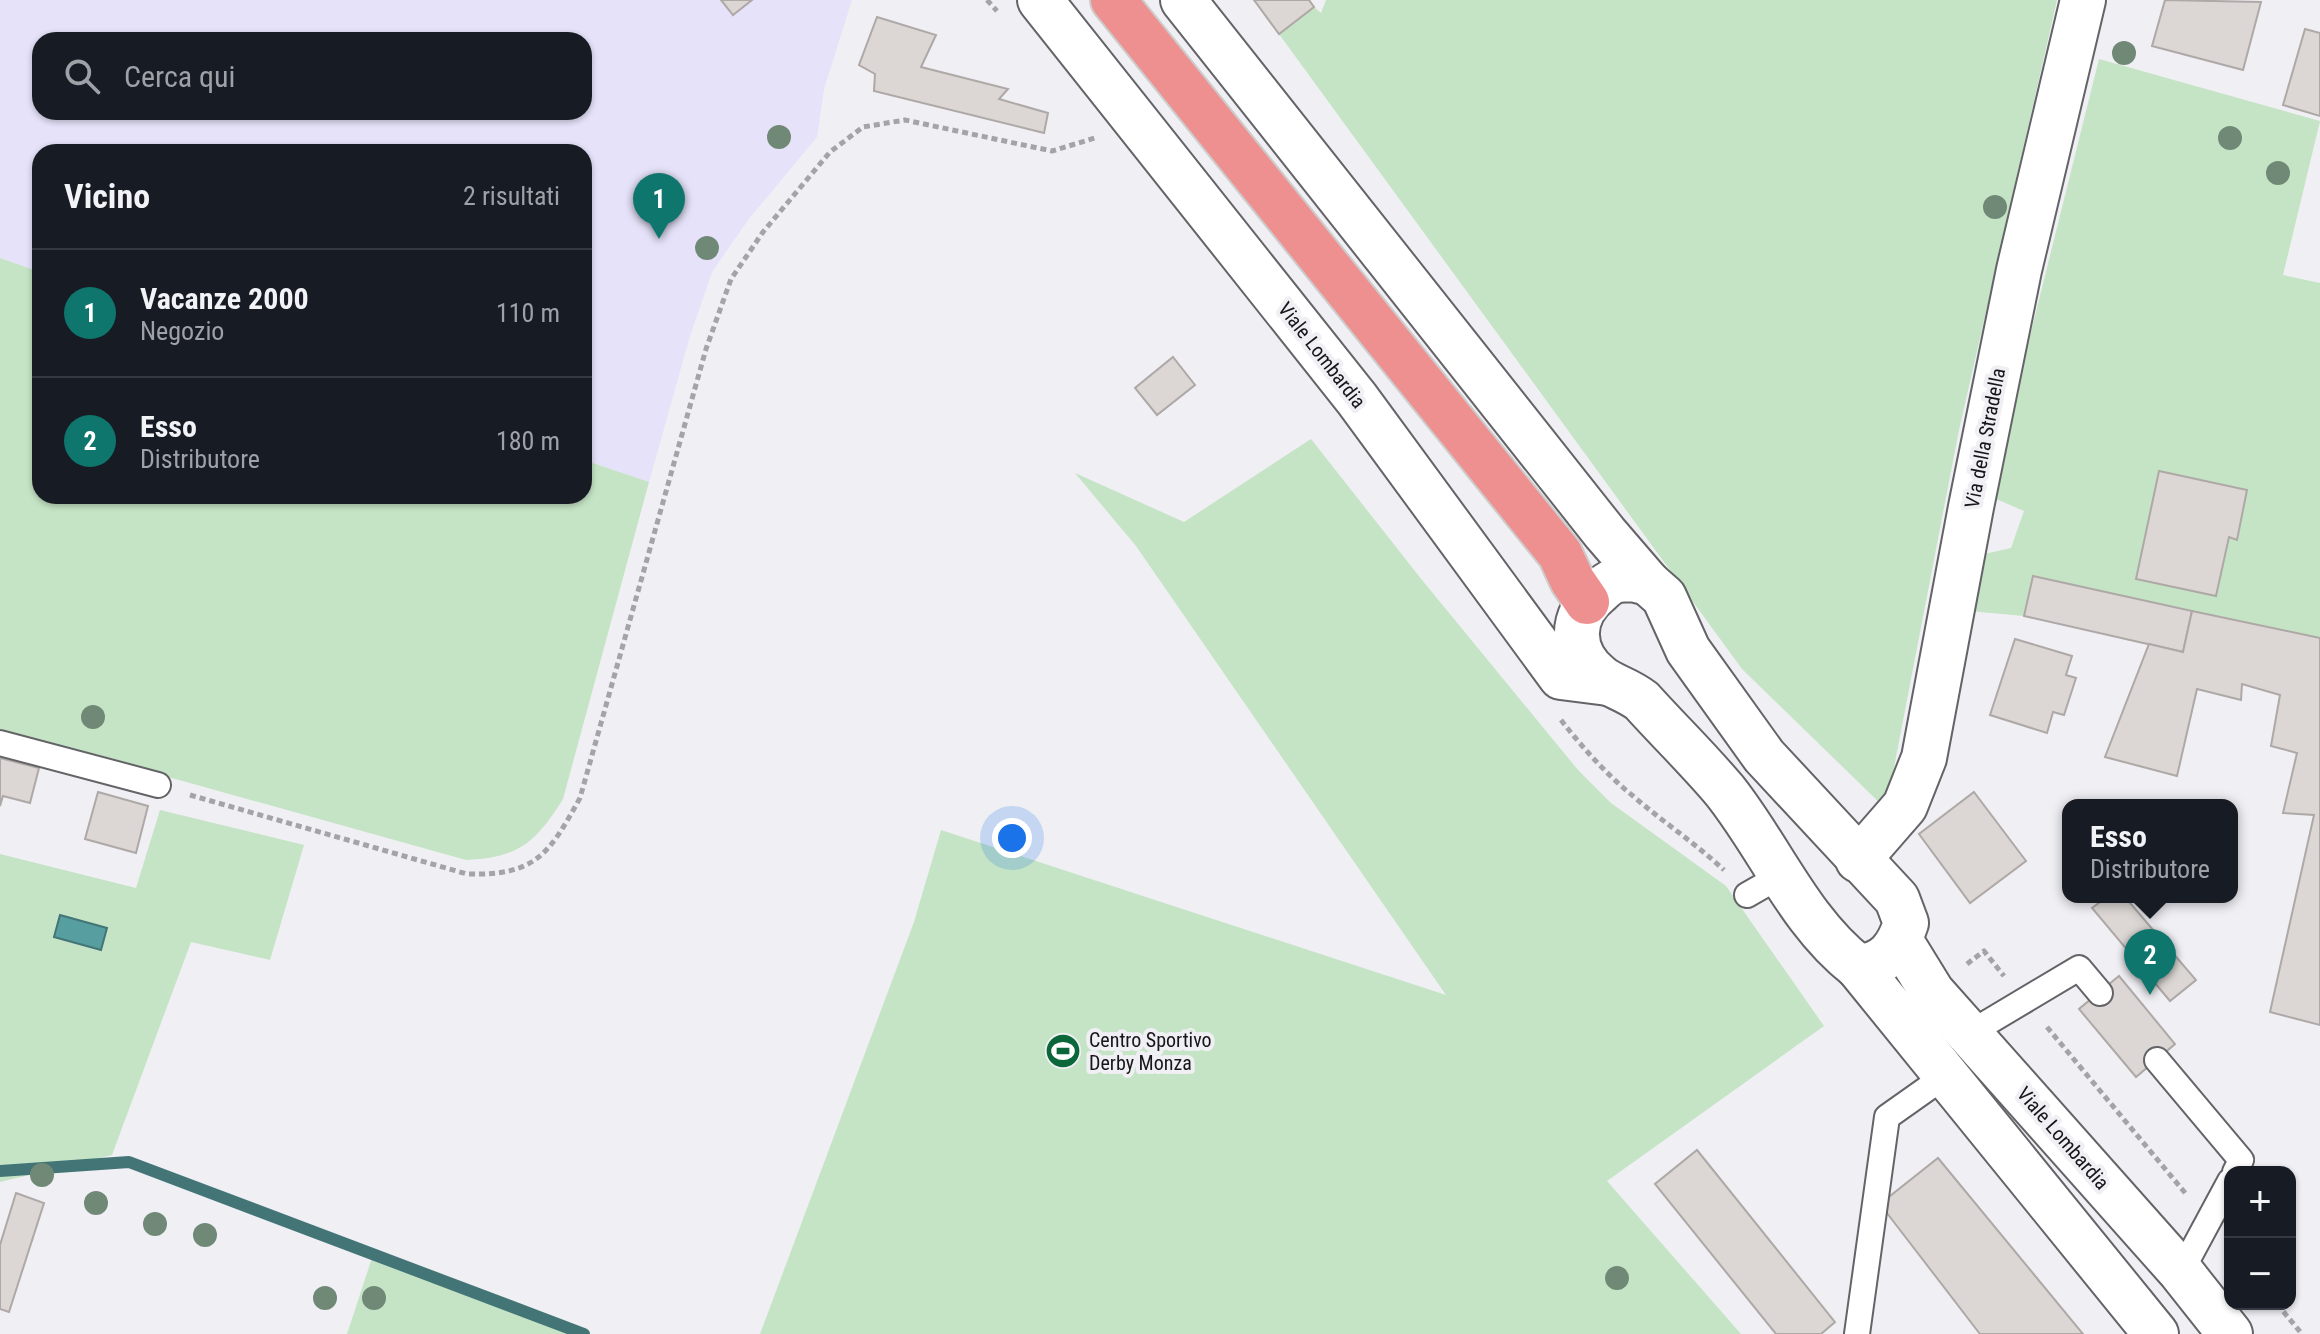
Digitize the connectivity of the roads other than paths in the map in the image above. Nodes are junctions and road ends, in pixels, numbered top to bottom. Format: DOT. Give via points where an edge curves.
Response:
graph roads {
  1 [pos="1040,0"];
  2 [pos="1113,0"];
  3 [pos="1183,0"];
  4 [pos="2083,0"];
  5 [pos="1648,583"];
  6 [pos="1587,602"];
  7 [pos="1612,683"];
  8 [pos="0,743"];
  9 [pos="158,785"];
  10 [pos="1858,860"];
  11 [pos="1900,940"];
  12 [pos="1858,967"];
  13 [pos="2100,993"];
  14 [pos="1970,1033"];
  15 [pos="2157,1060"];
  16 [pos="1945,1076"];
  17 [pos="2238,1166"];
  18 [pos="2224,1192"];
  19 [pos="2181,1272"];
  20 [pos="1857,1334"];
  21 [pos="2156,1334"];
  22 [pos="2230,1334"];
  1 -- 7 [label="main road, Viale Lombardia" via="1357,399 1561,677"];
  2 -- 6 [label="highway" via="1560,554"];
  3 -- 5 [label="main road, Viale Lombardia"];
  4 -- 10 [label="main road, Via della Stradella" via="2019,270 1924,758 1905,806"];
  5 -- 6 [label="main road" via="1613,581"];
  5 -- 10 [label="main road, Viale Lombardia" via="1664,597 1688,650 1764,756"];
  6 -- 7 [label="main road, Viale Lombardia" via="1577,619 1577,640 1584,659"];
  7 -- 12 [label="main road, Viale Lombardia" via="1642,701 1726,792 1765,885"];
  8 -- 9 [label="lane"];
  10 -- 11 [label="main road, Viale Lombardia" via="1897,899 1906,923"];
  11 -- 12 [label="main road" via="1882,961"];
  11 -- 14 [label="main road, Viale Lombardia" via="1932,992"];
  12 -- 16 [label="main road, Viale Lombardia"];
  13 -- 14 [label="lane" via="2079,968"];
  14 -- 19 [label="main road, Viale Lombardia"];
  15 -- 17 [label="lane" via="2241,1160"];
  16 -- 20 [label="lane" via="1887,1117"];
  16 -- 21 [label="main road, Viale Lombardia"];
  18 -- 19 [label="lane"];
  19 -- 22 [label="main road, Viale Lombardia"];
}
